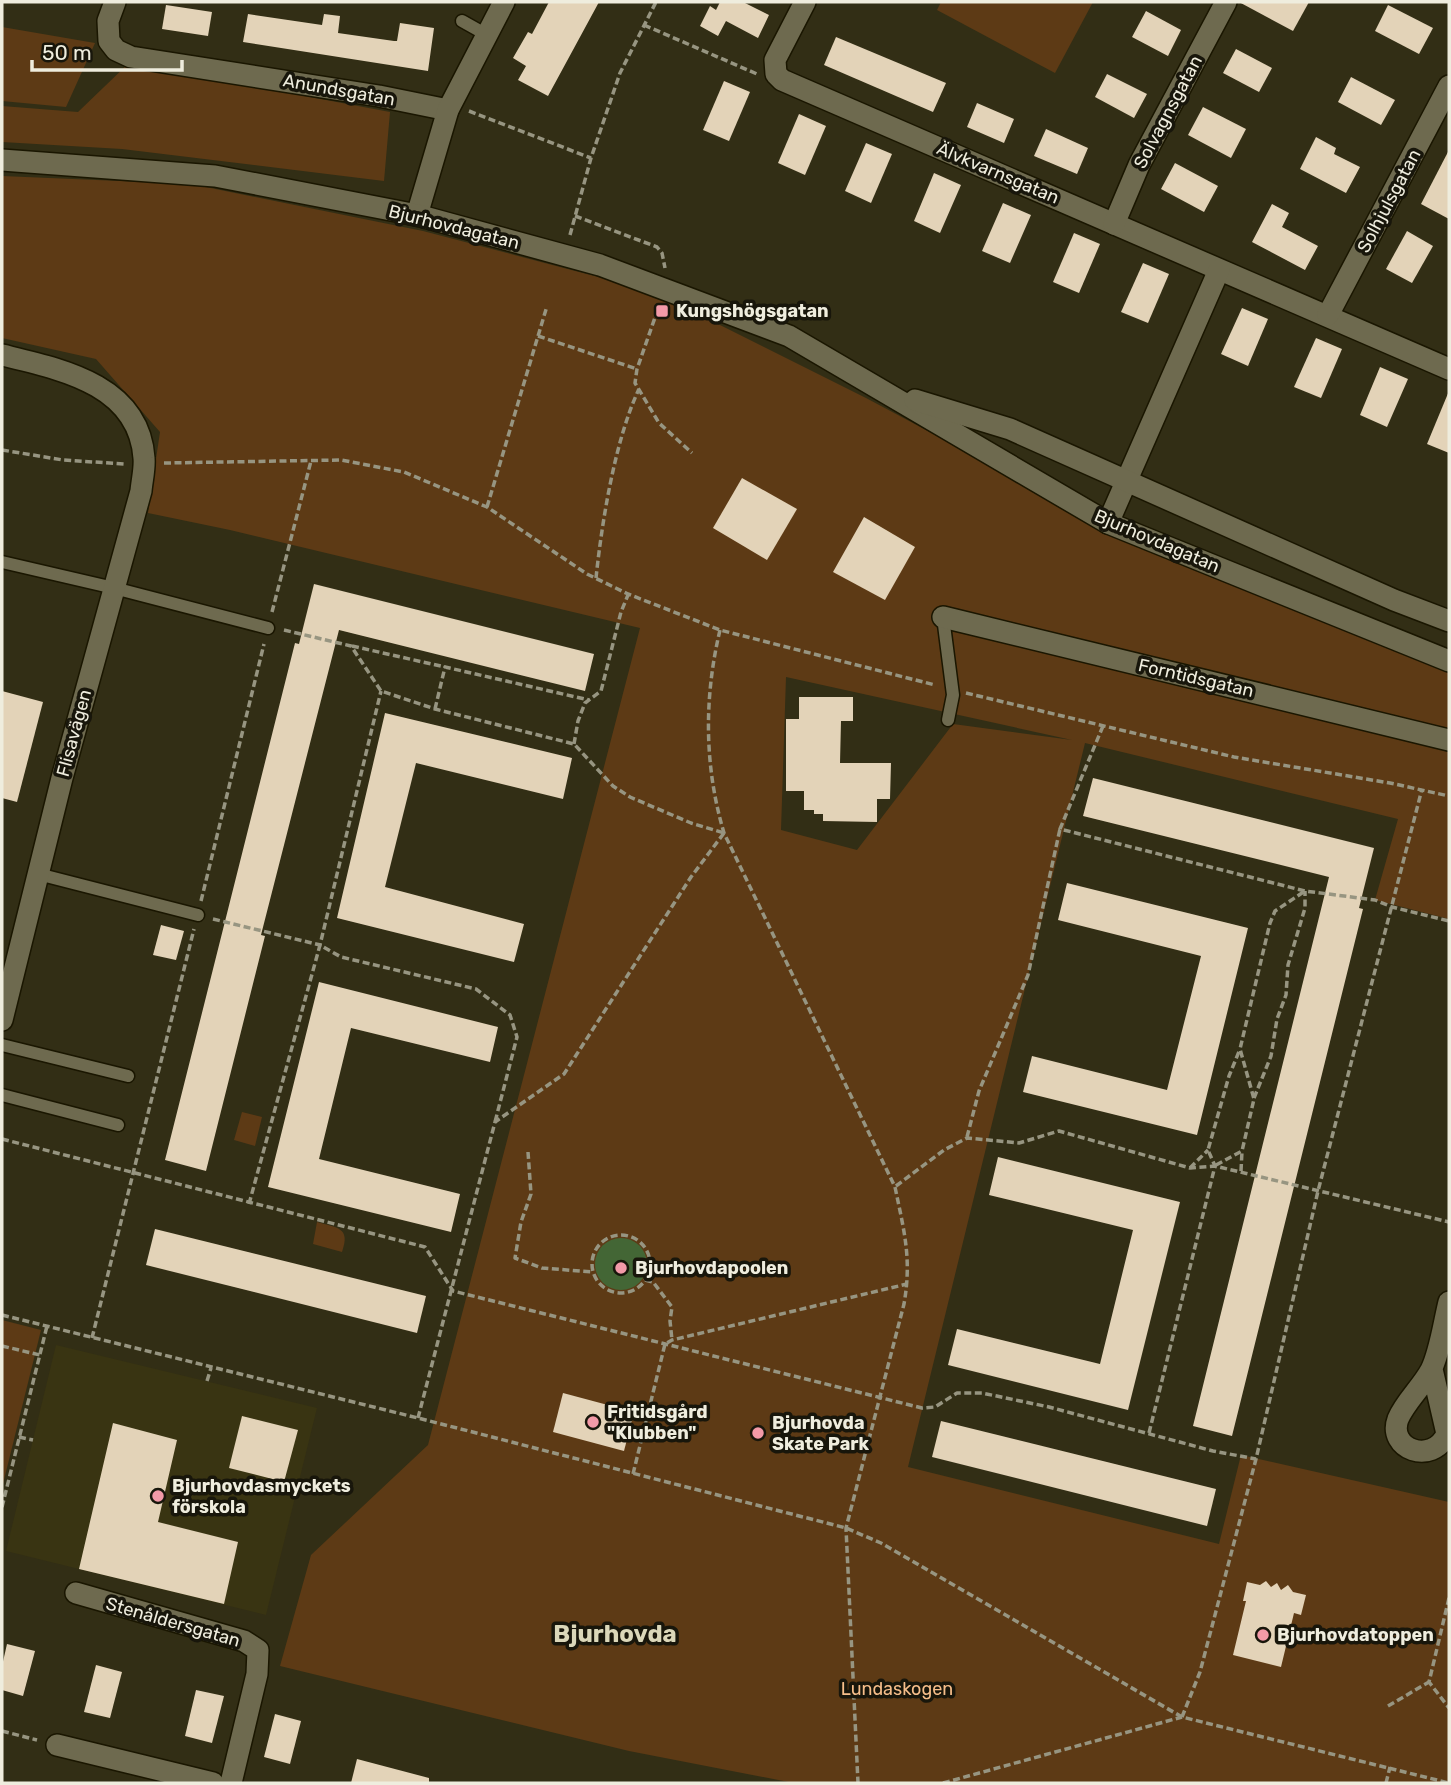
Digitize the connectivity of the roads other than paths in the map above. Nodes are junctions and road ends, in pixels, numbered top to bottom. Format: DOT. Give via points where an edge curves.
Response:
graph roads {
  1 [pos="115,2"];
  2 [pos="504,2"];
  3 [pos="805,2"];
  4 [pos="1226,2"];
  5 [pos="462,21"];
  6 [pos="487,34"];
  7 [pos="1449,86"];
  8 [pos="448,110"];
  9 [pos="2,159"];
  10 [pos="417,215"];
  11 [pos="1114,224"];
  12 [pos="1219,270"];
  13 [pos="1328,315"];
  14 [pos="2,355"];
  15 [pos="1449,369"];
  16 [pos="880,389"];
  17 [pos="1127,482"];
  18 [pos="1108,523"];
  19 [pos="2,562"];
  20 [pos="114,588"];
  21 [pos="943,617"];
  22 [pos="1449,621"];
  23 [pos="268,628"];
  24 [pos="1449,661"];
  25 [pos="947,720"];
  26 [pos="1449,740"];
  27 [pos="38,874"];
  28 [pos="198,915"];
  29 [pos="2,1020"];
  30 [pos="2,1045"];
  31 [pos="128,1076"];
  32 [pos="2,1095"];
  33 [pos="118,1125"];
  34 [pos="1449,1302"];
  35 [pos="1432,1369"];
  36 [pos="76,1593"];
  37 [pos="57,1745"];
  38 [pos="213,1783"];
  39 [pos="231,1783"];
  1 -- 8 [label="street, Anundsgatan" via="108,21 108,41 131,57"];
  2 -- 6 [label="street"];
  3 -- 11 [label="street, Älvkvarnsgatan" via="775,60 782,80"];
  4 -- 11 [label="street, Solvagnsgatan" via="1139,165"];
  5 -- 6 [label="lane"];
  6 -- 8 [label="street"];
  7 -- 13 [label="street, Solhjulsgatan"];
  8 -- 10 [label="street"];
  9 -- 10 [label="street, Bjurhovdagatan" via="215,176"];
  10 -- 16 [label="street, Bjurhovdagatan" via="613,269 789,336"];
  11 -- 12 [label="street, Älvkvarnsgatan"];
  12 -- 13 [label="street, Älvkvarnsgatan"];
  12 -- 17 [label="street"];
  13 -- 15 [label="street, Älvkvarnsgatan"];
  14 -- 20 [label="street, Flisavägen" via="89,381 113,397 133,420 144,459 141,491"];
  16 -- 17 [label="street, Bjurhovdagatan" via="1010,429"];
  16 -- 18 [label="street, Bjurhovdagatan"];
  17 -- 18 [label="street"];
  17 -- 22 [label="street, Bjurhovdagatan"];
  18 -- 24 [label="street, Bjurhovdagatan"];
  19 -- 20 [label="lane"];
  20 -- 23 [label="lane"];
  20 -- 27 [label="street, Flisavägen"];
  21 -- 25 [label="lane" via="952,689"];
  21 -- 26 [label="street, Forntidsgatan"];
  27 -- 28 [label="lane"];
  27 -- 29 [label="street, Flisavägen"];
  30 -- 31 [label="lane"];
  32 -- 33 [label="lane"];
  34 -- 35 [label="street"];
  36 -- 39 [label="street, Stenåldersgatan" via="244,1641 258,1650 257,1674"];
  37 -- 38 [label="street"];
}
